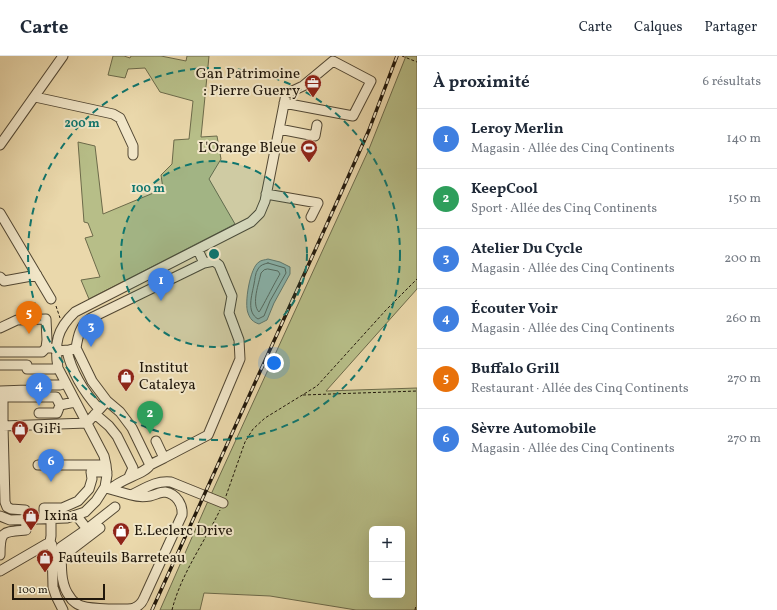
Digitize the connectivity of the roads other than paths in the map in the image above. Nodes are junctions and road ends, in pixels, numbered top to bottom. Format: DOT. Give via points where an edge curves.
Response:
graph roads {
  1 [pos="63,56"];
  2 [pos="35,97"];
  3 [pos="285,98"];
  4 [pos="317,125"];
  5 [pos="279,130"];
  6 [pos="0,145"];
  7 [pos="133,156"];
  8 [pos="266,194"];
  9 [pos="0,213"];
  10 [pos="311,217"];
  11 [pos="198,250"];
  12 [pos="204,263"];
  13 [pos="37,275"];
  14 [pos="2,279"];
  15 [pos="51,299"];
  16 [pos="0,328"];
  17 [pos="46,348"];
  18 [pos="71,349"];
  19 [pos="56,350"];
  20 [pos="0,352"];
  21 [pos="0,365"];
  22 [pos="58,368"];
  23 [pos="65,383"];
  24 [pos="1,395"];
  25 [pos="108,401"];
  26 [pos="75,402"];
  27 [pos="60,405"];
  28 [pos="97,412"];
  29 [pos="39,413"];
  30 [pos="87,423"];
  31 [pos="3,426"];
  32 [pos="132,428"];
  33 [pos="117,436"];
  34 [pos="156,441"];
  35 [pos="164,458"];
  36 [pos="38,465"];
  37 [pos="150,465"];
  38 [pos="106,468"];
  39 [pos="129,477"];
  40 [pos="108,488"];
  41 [pos="131,496"];
  42 [pos="223,503"];
  43 [pos="115,507"];
  44 [pos="76,515"];
  45 [pos="0,516"];
  46 [pos="26,519"];
  47 [pos="48,519"];
  48 [pos="10,520"];
  49 [pos="0,524"];
  50 [pos="100,528"];
  51 [pos="87,529"];
  52 [pos="50,542"];
  53 [pos="0,555"];
  54 [pos="62,557"];
  55 [pos="0,571"];
  56 [pos="64,610"];
  1 -- 2 [label="street"];
  2 -- 6 [label="street"];
  2 -- 7 [label="street" via="113,114 120,118 134,146"];
  3 -- 3 [label="street" via="352,116 372,81 333,61"];
  3 -- 5 [label="street"];
  4 -- 5 [label="street" via="315,136"];
  5 -- 8 [label="street"];
  8 -- 10 [label="street" via="318,203"];
  8 -- 11 [label="street" via="260,213 252,222"];
  9 -- 13 [label="street"];
  11 -- 12 [label="street"];
  11 -- 19 [label="street" via="75,312 65,323 56,340"];
  12 -- 18 [label="street" via="84,323"];
  12 -- 35 [label="street" via="214,261 219,266 232,296 228,312 239,340 240,360 208,435"];
  13 -- 14 [label="street"];
  13 -- 15 [label="street"];
  16 -- 17 [label="street" via="17,320 46,319"];
  17 -- 19 [label="street"];
  17 -- 20 [label="street" via="42,352"];
  18 -- 19 [label="street"];
  18 -- 25 [label="street"];
  18 -- 28 [label="street" via="69,360"];
  19 -- 22 [label="street"];
  21 -- 22 [label="street" via="27,365 27,369"];
  22 -- 23 [label="street"];
  23 -- 24 [label="street" via="36,385 28,390"];
  23 -- 26 [label="street"];
  24 -- 27 [label="street" via="56,397"];
  24 -- 31 [label="street"];
  25 -- 28 [label="street"];
  25 -- 32 [label="street"];
  26 -- 27 [label="street"];
  26 -- 30 [label="street"];
  27 -- 29 [label="street" via="56,413"];
  28 -- 30 [label="street"];
  28 -- 33 [label="street"];
  30 -- 31 [label="street"];
  30 -- 38 [label="street" via="104,456"];
  31 -- 46 [label="street" via="6,507 25,510"];
  32 -- 33 [label="street"];
  32 -- 37 [label="street"];
  33 -- 39 [label="street" via="133,468"];
  34 -- 35 [label="street"];
  35 -- 37 [label="street"];
  36 -- 38 [label="street"];
  37 -- 39 [label="street"];
  38 -- 40 [label="street"];
  38 -- 47 [label="street" via="91,472 89,489 78,501 62,508 44,508"];
  39 -- 40 [label="street"];
  40 -- 41 [label="street"];
  40 -- 44 [label="street" via="85,512"];
  41 -- 42 [label="street" via="164,481"];
  41 -- 54 [label="street" via="167,492 173,495 182,508 182,515 142,603 129,610 80,606 65,591"];
  43 -- 51 [label="street"];
  44 -- 47 [label="street"];
  44 -- 51 [label="street"];
  45 -- 48 [label="street"];
  46 -- 47 [label="street"];
  46 -- 48 [label="street"];
  46 -- 53 [label="street" via="26,530 3,534"];
  47 -- 52 [label="street"];
  48 -- 49 [label="street"];
  50 -- 54 [label="street"];
  51 -- 54 [label="street" via="61,547"];
  52 -- 55 [label="street"];
  52 -- 56 [label="street" via="53,587"];
}
